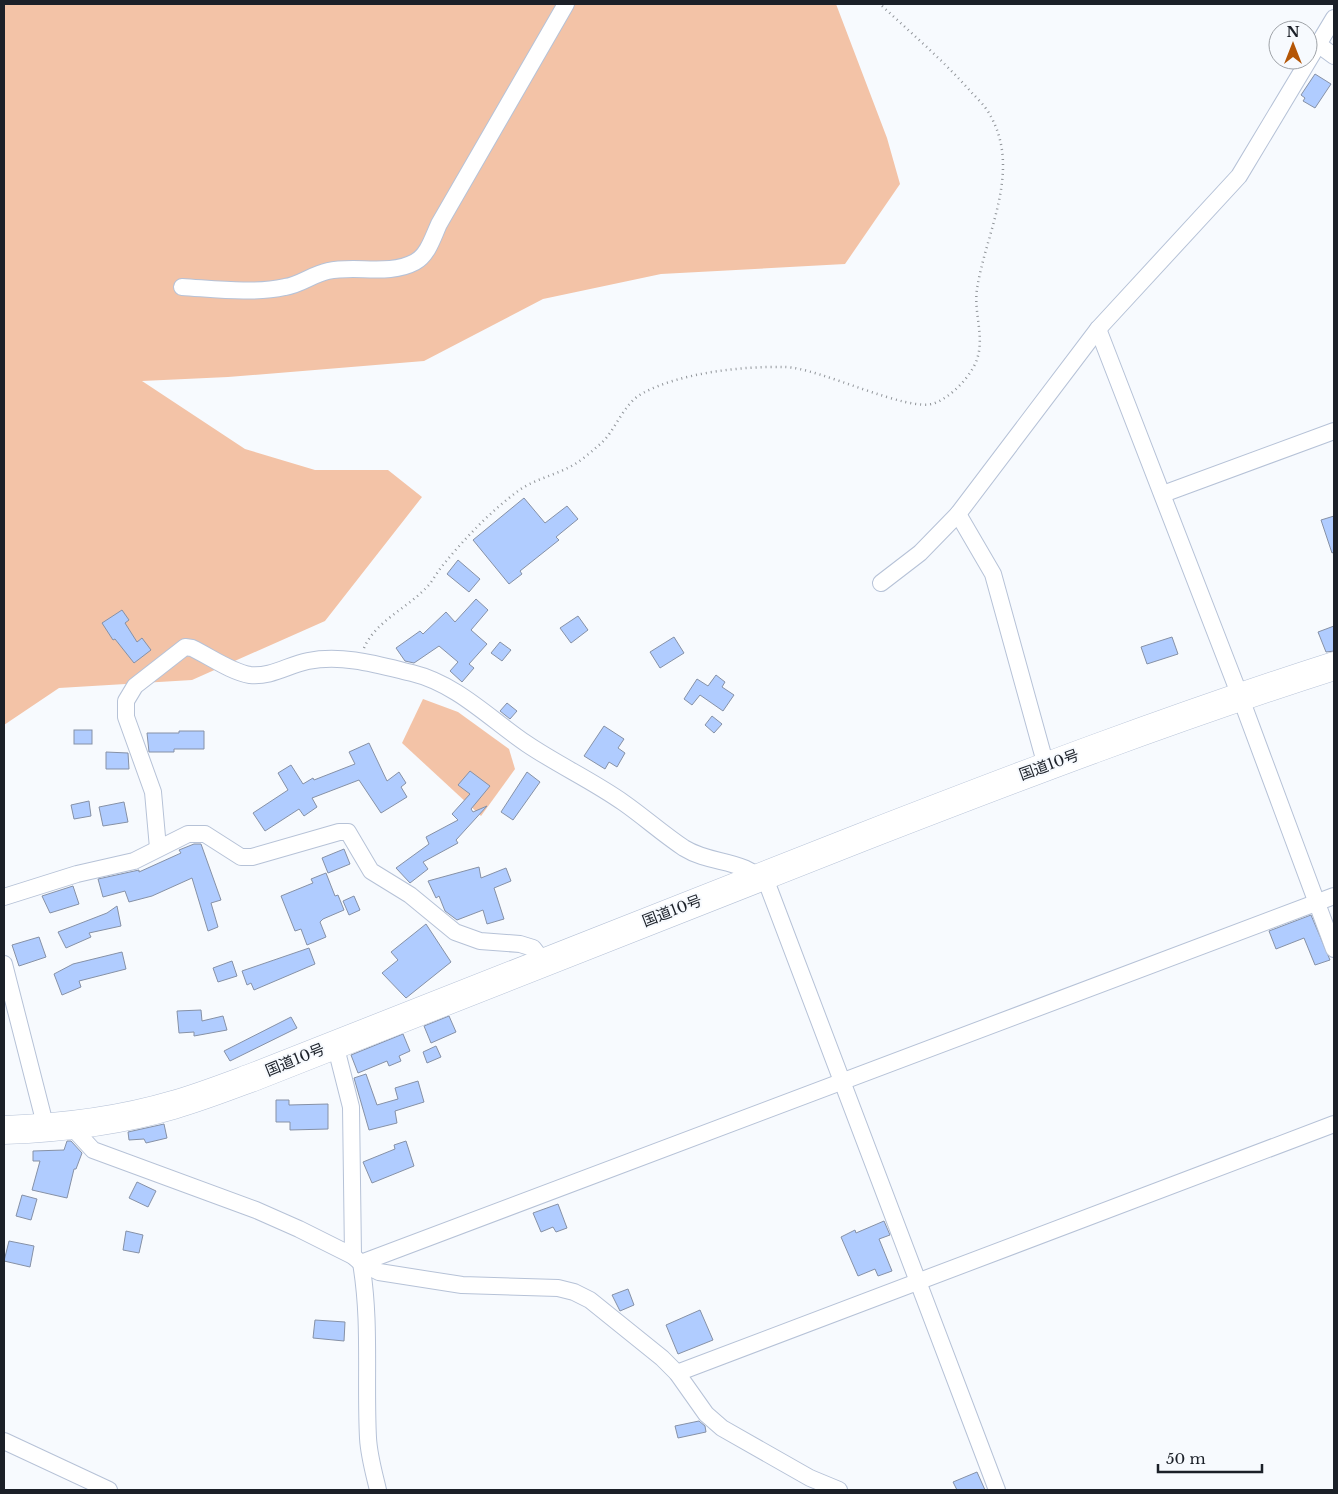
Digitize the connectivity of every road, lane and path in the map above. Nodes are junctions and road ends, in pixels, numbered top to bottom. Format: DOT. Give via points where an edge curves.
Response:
graph roads {
  1 [pos="566,4"];
  2 [pos="880,4"];
  3 [pos="1334,18"];
  4 [pos="1319,45"];
  5 [pos="1334,56"];
  6 [pos="182,287"];
  7 [pos="1098,329"];
  8 [pos="1334,431"];
  9 [pos="1162,494"];
  10 [pos="958,514"];
  11 [pos="881,583"];
  12 [pos="358,661"];
  13 [pos="1334,666"];
  14 [pos="1240,696"];
  15 [pos="1046,766"];
  16 [pos="158,848"];
  17 [pos="760,876"];
  18 [pos="1334,896"];
  19 [pos="4,897"];
  20 [pos="1317,903"];
  21 [pos="1334,949"];
  22 [pos="544,962"];
  23 [pos="4,964"];
  24 [pos="335,1044"];
  25 [pos="842,1082"];
  26 [pos="1334,1124"];
  27 [pos="58,1126"];
  28 [pos="4,1130"];
  29 [pos="357,1260"];
  30 [pos="918,1280"];
  31 [pos="677,1372"];
  32 [pos="4,1441"];
  33 [pos="109,1490"];
  34 [pos="378,1490"];
  35 [pos="839,1490"];
  36 [pos="996,1490"];
  1 -- 6 [label="street" via="428,248 417,261 400,268 328,270 287,287 253,290"];
  2 -- 12 [label="path" via="952,71 990,113 1004,150 1003,182 977,288 980,345 974,367 956,389 933,404 908,403 789,367 740,367 675,382 641,394 601,444 575,464 520,490 486,520 442,566 426,588 367,640"];
  3 -- 4 [label="street"];
  4 -- 5 [label="street"];
  4 -- 7 [label="street" via="1239,176"];
  7 -- 9 [label="street"];
  7 -- 10 [label="street"];
  8 -- 9 [label="street"];
  9 -- 14 [label="street"];
  10 -- 11 [label="street" via="920,554"];
  10 -- 15 [label="street" via="993,574"];
  12 -- 16 [label="street" via="308,661 264,675 248,674 185,647 135,686 126,701 126,717 153,792"];
  12 -- 17 [label="street" via="440,683 488,713 526,744 624,802 685,848 705,858 745,867"];
  13 -- 14 [label="highway, 国道10号"];
  14 -- 15 [label="highway, 国道10号"];
  14 -- 20 [label="street"];
  15 -- 17 [label="highway, 国道10号"];
  16 -- 19 [label="street" via="134,861 77,874"];
  16 -- 22 [label="street" via="188,834 205,834 241,857 252,857 348,832 371,871 410,894 455,932 465,938 533,948"];
  17 -- 22 [label="highway, 国道10号"];
  17 -- 25 [label="street" via="768,886"];
  18 -- 20 [label="street"];
  20 -- 21 [label="street"];
  20 -- 25 [label="street"];
  22 -- 24 [label="highway, 国道10号"];
  23 -- 27 [label="street"];
  24 -- 27 [label="highway, 国道10号" via="172,1105"];
  24 -- 29 [label="street" via="351,1107"];
  25 -- 29 [label="street"];
  25 -- 30 [label="street"];
  26 -- 30 [label="street"];
  27 -- 28 [label="highway, 国道10号"];
  27 -- 29 [label="street" via="93,1150 256,1210"];
  29 -- 31 [label="street" via="379,1272 428,1282 558,1288 574,1292 590,1300"];
  29 -- 34 [label="street" via="365,1286 368,1439"];
  30 -- 31 [label="street"];
  30 -- 36 [label="street"];
  31 -- 35 [label="street" via="706,1414 722,1428 794,1469"];
  32 -- 33 [label="street"];
}
